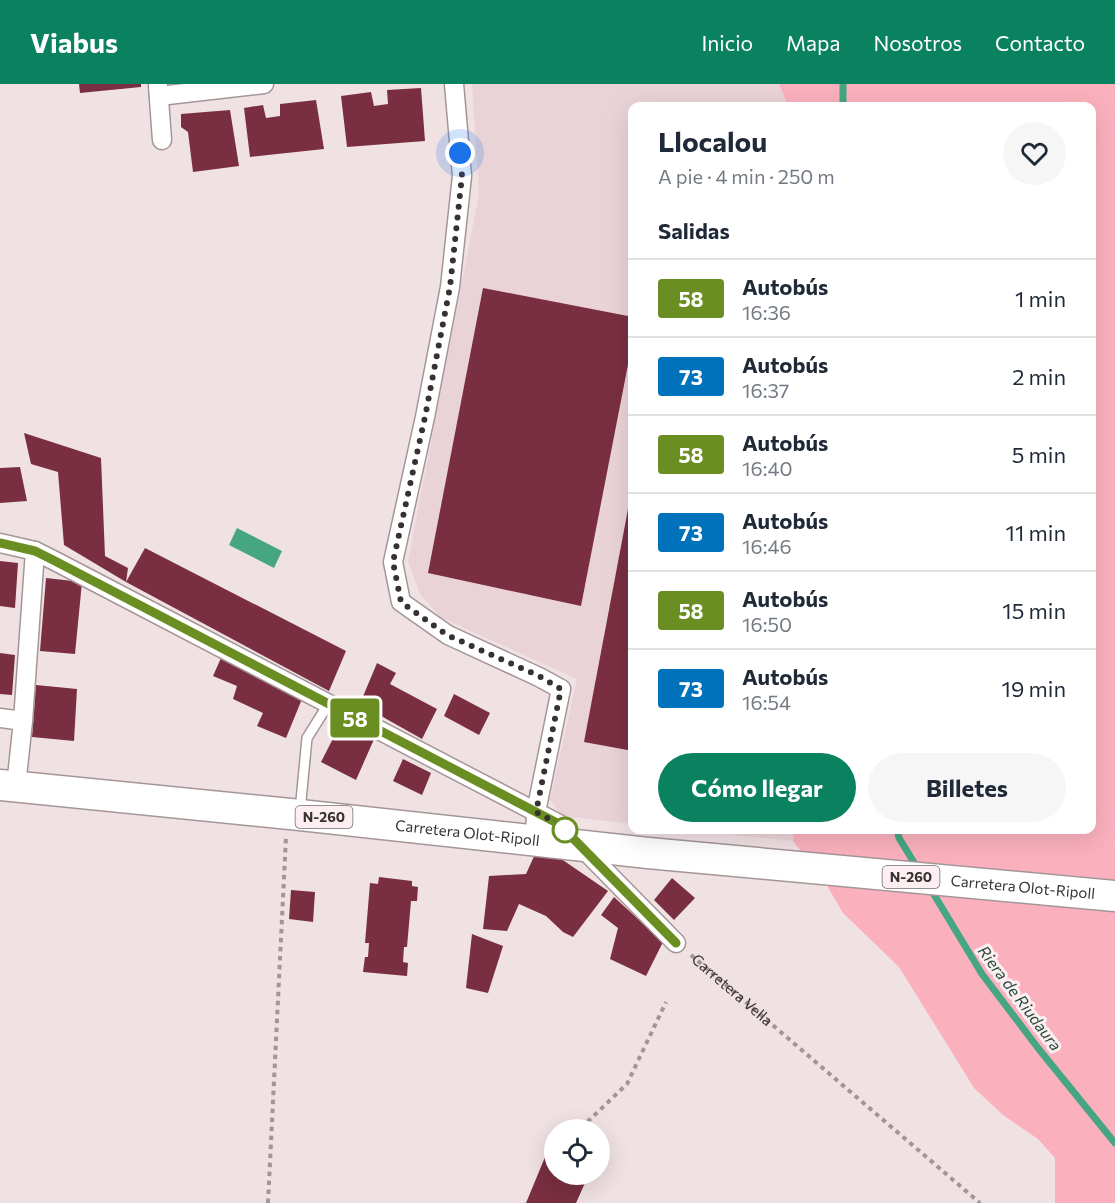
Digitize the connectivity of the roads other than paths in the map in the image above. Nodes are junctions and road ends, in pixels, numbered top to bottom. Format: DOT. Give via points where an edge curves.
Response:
graph roads {
  1 [pos="264,84"];
  2 [pos="454,84"];
  3 [pos="158,90"];
  4 [pos="162,140"];
  5 [pos="0,543"];
  6 [pos="35,551"];
  7 [pos="328,703"];
  8 [pos="0,718"];
  9 [pos="23,721"];
  10 [pos="8,786"];
  11 [pos="293,822"];
  12 [pos="536,826"];
  13 [pos="579,845"];
  14 [pos="1115,896"];
  15 [pos="676,943"];
  1 -- 3 [label="street"];
  2 -- 12 [label="street" via="462,176 450,287 393,562 401,602 447,635 561,689"];
  3 -- 4 [label="street"];
  5 -- 6 [label="street"];
  6 -- 7 [label="street"];
  6 -- 9 [label="street"];
  7 -- 11 [label="lane" via="307,738"];
  7 -- 12 [label="street"];
  8 -- 9 [label="street"];
  9 -- 10 [label="street"];
  10 -- 11 [label="main road, Carretera Olot-Ripoll / N-260"];
  11 -- 12 [label="main road, Carretera Olot-Ripoll / N-260"];
  12 -- 13 [label="main road, Carretera Olot-Ripoll / N-260"];
  13 -- 14 [label="main road, Carretera Olot-Ripoll / N-260"];
  13 -- 15 [label="street, Carretera Vella"];
}
